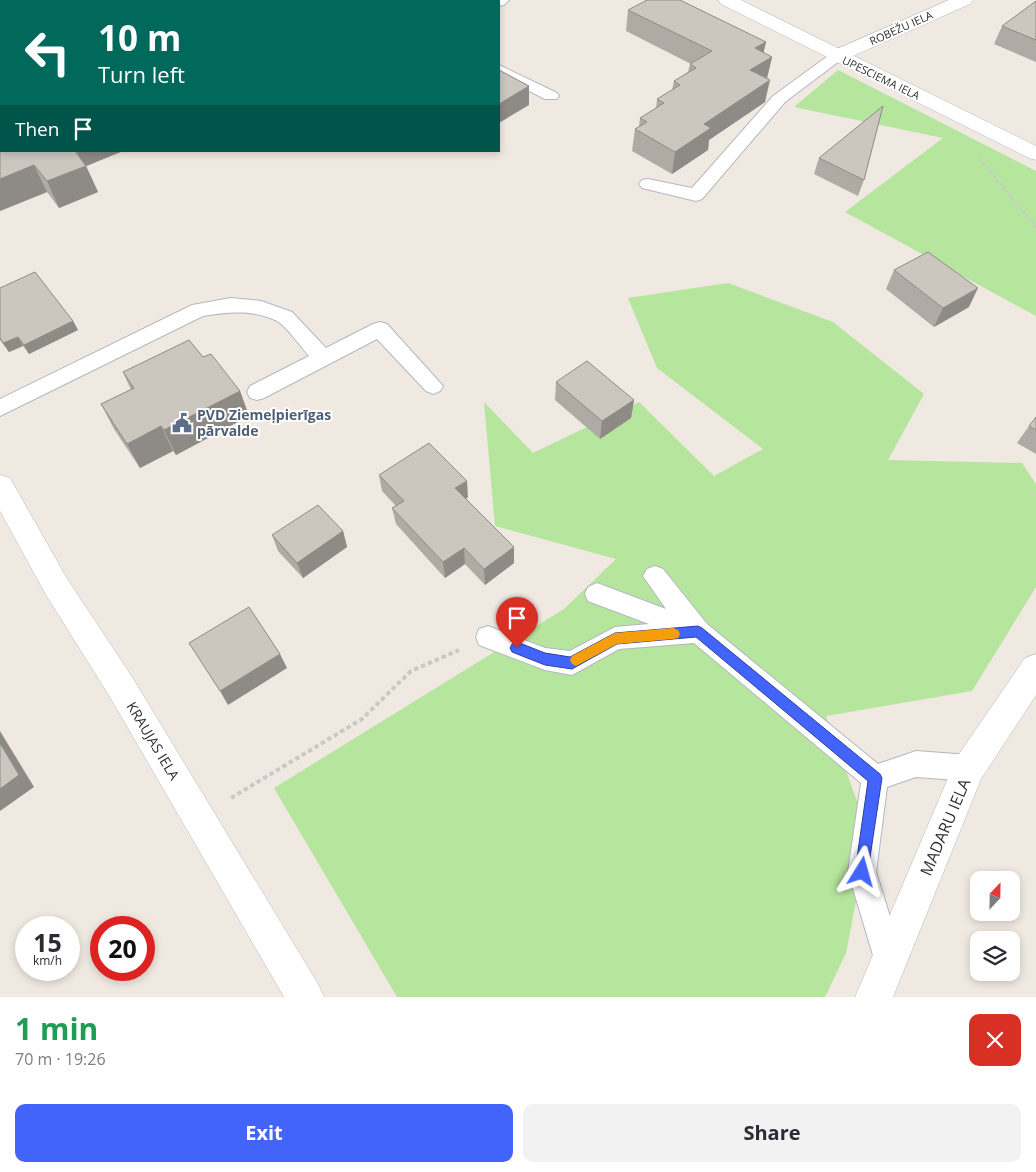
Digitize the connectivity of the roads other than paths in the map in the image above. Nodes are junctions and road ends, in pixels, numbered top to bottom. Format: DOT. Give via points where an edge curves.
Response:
graph roads {
  1 [pos="727,0"];
  2 [pos="964,0"];
  3 [pos="837,56"];
  4 [pos="500,70"];
  5 [pos="551,96"];
  6 [pos="1036,154"];
  7 [pos="648,184"];
  8 [pos="323,358"];
  9 [pos="433,386"];
  10 [pos="258,392"];
  11 [pos="0,408"];
  12 [pos="0,486"];
  13 [pos="656,576"];
  14 [pos="597,594"];
  15 [pos="698,632"];
  16 [pos="488,637"];
  17 [pos="1036,668"];
  18 [pos="969,768"];
  19 [pos="875,778"];
  20 [pos="889,961"];
  21 [pos="305,997"];
  22 [pos="874,997"];
  1 -- 3 [label="street, UPESCIEMA IELA"];
  2 -- 3 [label="street, ROBEŽU IELA"];
  3 -- 6 [label="street, UPESCIEMA IELA"];
  3 -- 7 [label="lane" via="779,99 696,195"];
  4 -- 5 [label="lane"];
  8 -- 9 [label="lane" via="380,329"];
  8 -- 10 [label="lane"];
  8 -- 11 [label="lane" via="286,317 261,308 231,305 199,310"];
  12 -- 21 [label="street, KRAUJAS IELA" via="56,586 121,687"];
  13 -- 15 [label="lane"];
  14 -- 15 [label="lane"];
  15 -- 16 [label="lane" via="615,638 572,663 545,659"];
  15 -- 19 [label="lane"];
  17 -- 18 [label="street, MADARU IELA"];
  18 -- 19 [label="lane" via="916,764"];
  18 -- 20 [label="street, MADARU IELA"];
  19 -- 20 [label="lane" via="862,872"];
  20 -- 22 [label="street, MADARU IELA"];
}
